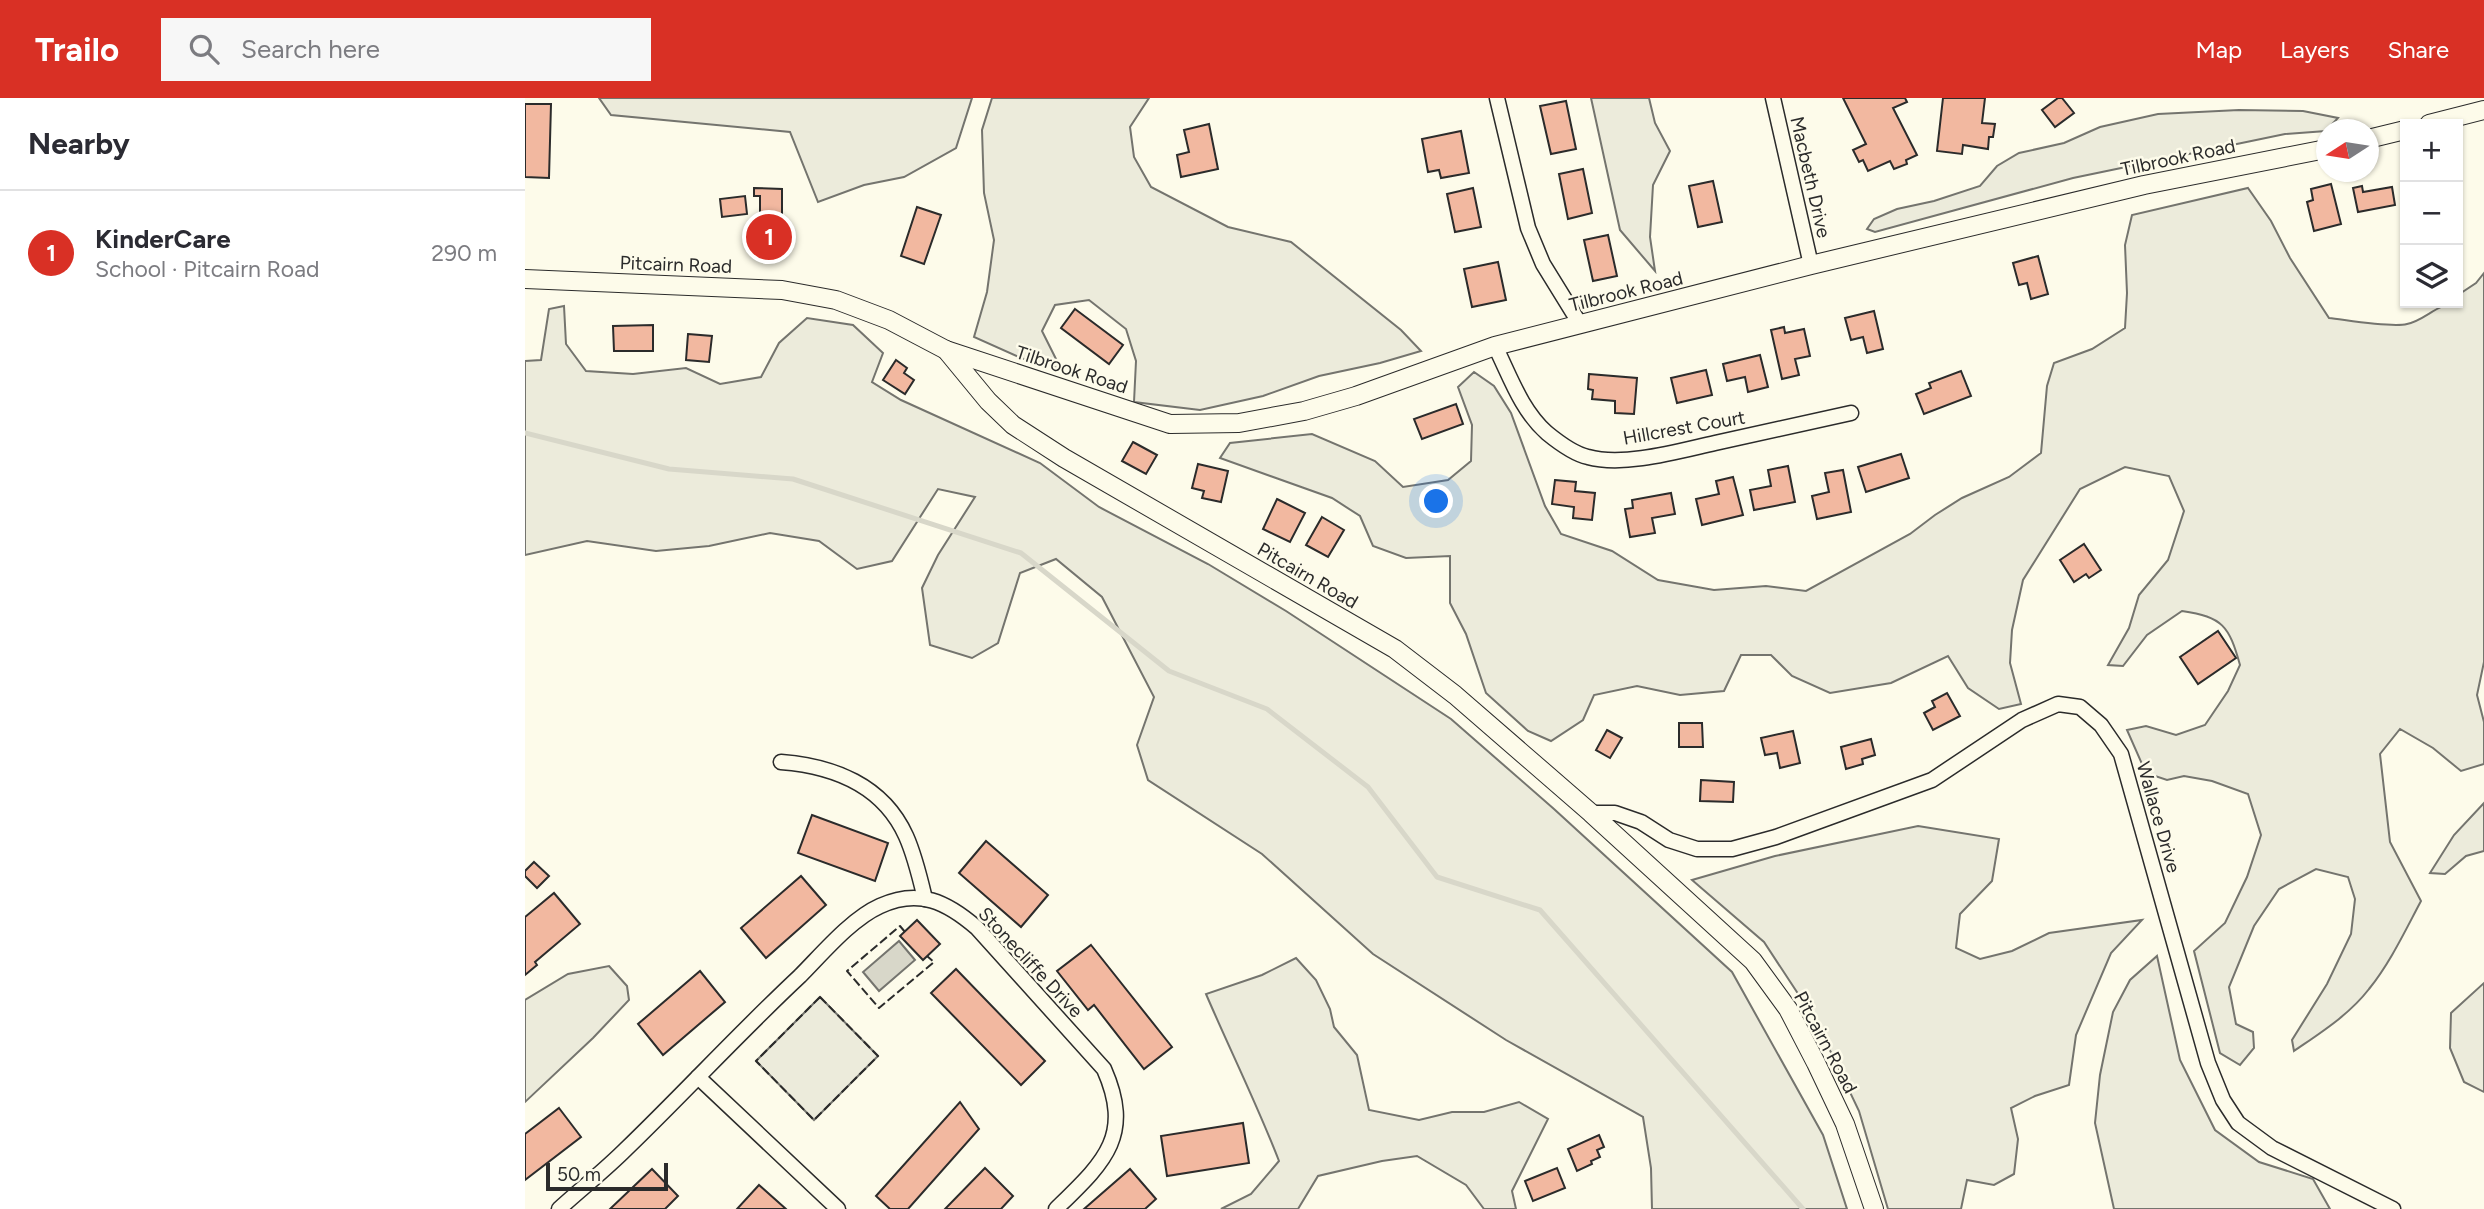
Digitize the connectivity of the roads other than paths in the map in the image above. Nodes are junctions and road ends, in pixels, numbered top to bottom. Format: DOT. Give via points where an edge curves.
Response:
graph roads {
  1 [pos="1497,98"];
  2 [pos="1773,98"];
  3 [pos="2484,110"];
  4 [pos="2449,119"];
  5 [pos="2400,131"];
  6 [pos="2379,136"];
  7 [pos="2316,151"];
  8 [pos="1811,265"];
  9 [pos="525,279"];
  10 [pos="1580,324"];
  11 [pos="1495,346"];
  12 [pos="946,350"];
  13 [pos="1850,413"];
  14 [pos="781,762"];
  15 [pos="1591,813"];
  16 [pos="925,899"];
  17 [pos="698,1077"];
  18 [pos="559,1209"];
  19 [pos="838,1209"];
  20 [pos="1056,1209"];
  21 [pos="1874,1209"];
  22 [pos="2393,1209"];
  1 -- 10 [label="street" via="1528,228 1543,264"];
  2 -- 8 [label="street, Macbeth Drive"];
  3 -- 4 [label="street"];
  5 -- 6 [label="street"];
  7 -- 8 [label="street, Tilbrook Road" via="2144,185"];
  8 -- 10 [label="street, Tilbrook Road"];
  9 -- 12 [label="street, Pitcairn Road" via="782,290 836,300 889,320"];
  10 -- 11 [label="street, Tilbrook Road"];
  11 -- 12 [label="street, Tilbrook Road" via="1304,411 1239,423 1170,424"];
  11 -- 13 [label="street, Hillcrest Court" via="1531,416 1566,447 1587,457 1613,460 1656,454"];
  12 -- 15 [label="street, Pitcairn Road" via="1013,425 1395,649"];
  14 -- 16 [label="street" via="831,769 873,794 905,834"];
  15 -- 21 [label="street, Pitcairn Road" via="1753,961 1788,1009 1845,1125"];
  15 -- 22 [label="street, Wallace Drive" via="1615,813 1697,849 1732,849 1932,780 2022,720 2058,704 2080,707 2101,725 2121,754 2208,1063 2223,1100 2238,1123 2272,1148"];
  16 -- 17 [label="street, Stonecliffe Drive" via="881,906 857,921"];
  16 -- 20 [label="street, Stonecliffe Drive" via="959,912 977,928 1104,1069 1114,1091 1114,1136 1106,1155"];
  17 -- 18 [label="street, Stonecliffe Drive"];
  17 -- 19 [label="street"];
}
